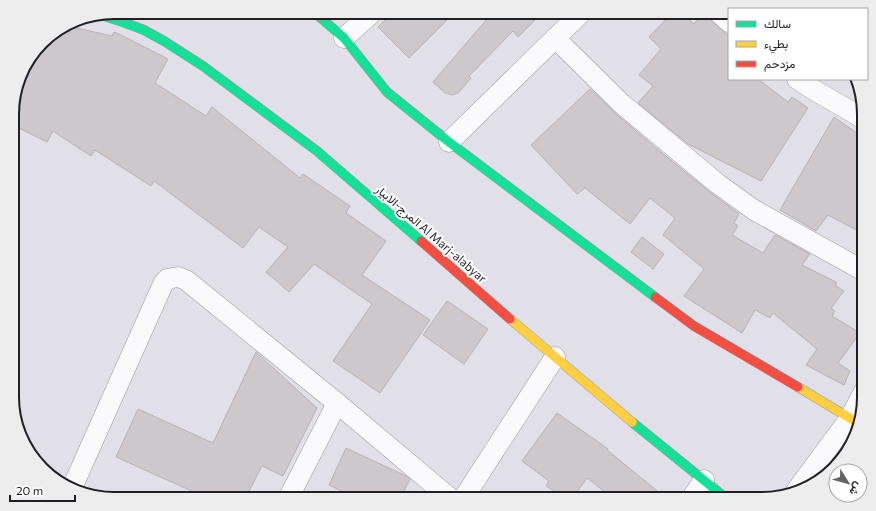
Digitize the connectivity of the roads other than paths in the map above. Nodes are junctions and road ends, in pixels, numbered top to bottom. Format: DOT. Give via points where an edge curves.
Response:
graph roads {
  1 [pos="112,19"];
  2 [pos="322,19"];
  3 [pos="365,19"];
  4 [pos="575,19"];
  5 [pos="344,38"];
  6 [pos="555,38"];
  7 [pos="799,80"];
  8 [pos="857,115"];
  9 [pos="450,142"];
  10 [pos="857,268"];
  11 [pos="555,357"];
  12 [pos="337,403"];
  13 [pos="854,420"];
  14 [pos="704,480"];
  15 [pos="803,482"];
  16 [pos="74,483"];
  17 [pos="292,492"];
  18 [pos="443,492"];
  19 [pos="468,492"];
  20 [pos="696,492"];
  21 [pos="718,492"];
  1 -- 11 [label="main road, المرج-الابيار Al Marj-alabyar" via="157,37 202,64 323,156"];
  2 -- 5 [label="main road"];
  3 -- 5 [label="street"];
  4 -- 6 [label="street"];
  5 -- 9 [label="main road" via="387,92"];
  6 -- 9 [label="street"];
  6 -- 10 [label="street" via="622,104 737,198"];
  7 -- 8 [label="street"];
  9 -- 13 [label="main road" via="694,326"];
  11 -- 14 [label="main road, المرج-الابيار Al Marj-alabyar"];
  11 -- 19 [label="street"];
  12 -- 16 [label="street" via="186,280 178,277 167,279"];
  12 -- 17 [label="street"];
  12 -- 18 [label="street"];
  13 -- 15 [label="street"];
  14 -- 20 [label="street"];
  14 -- 21 [label="main road, المرج-الابيار Al Marj-alabyar"];
}
